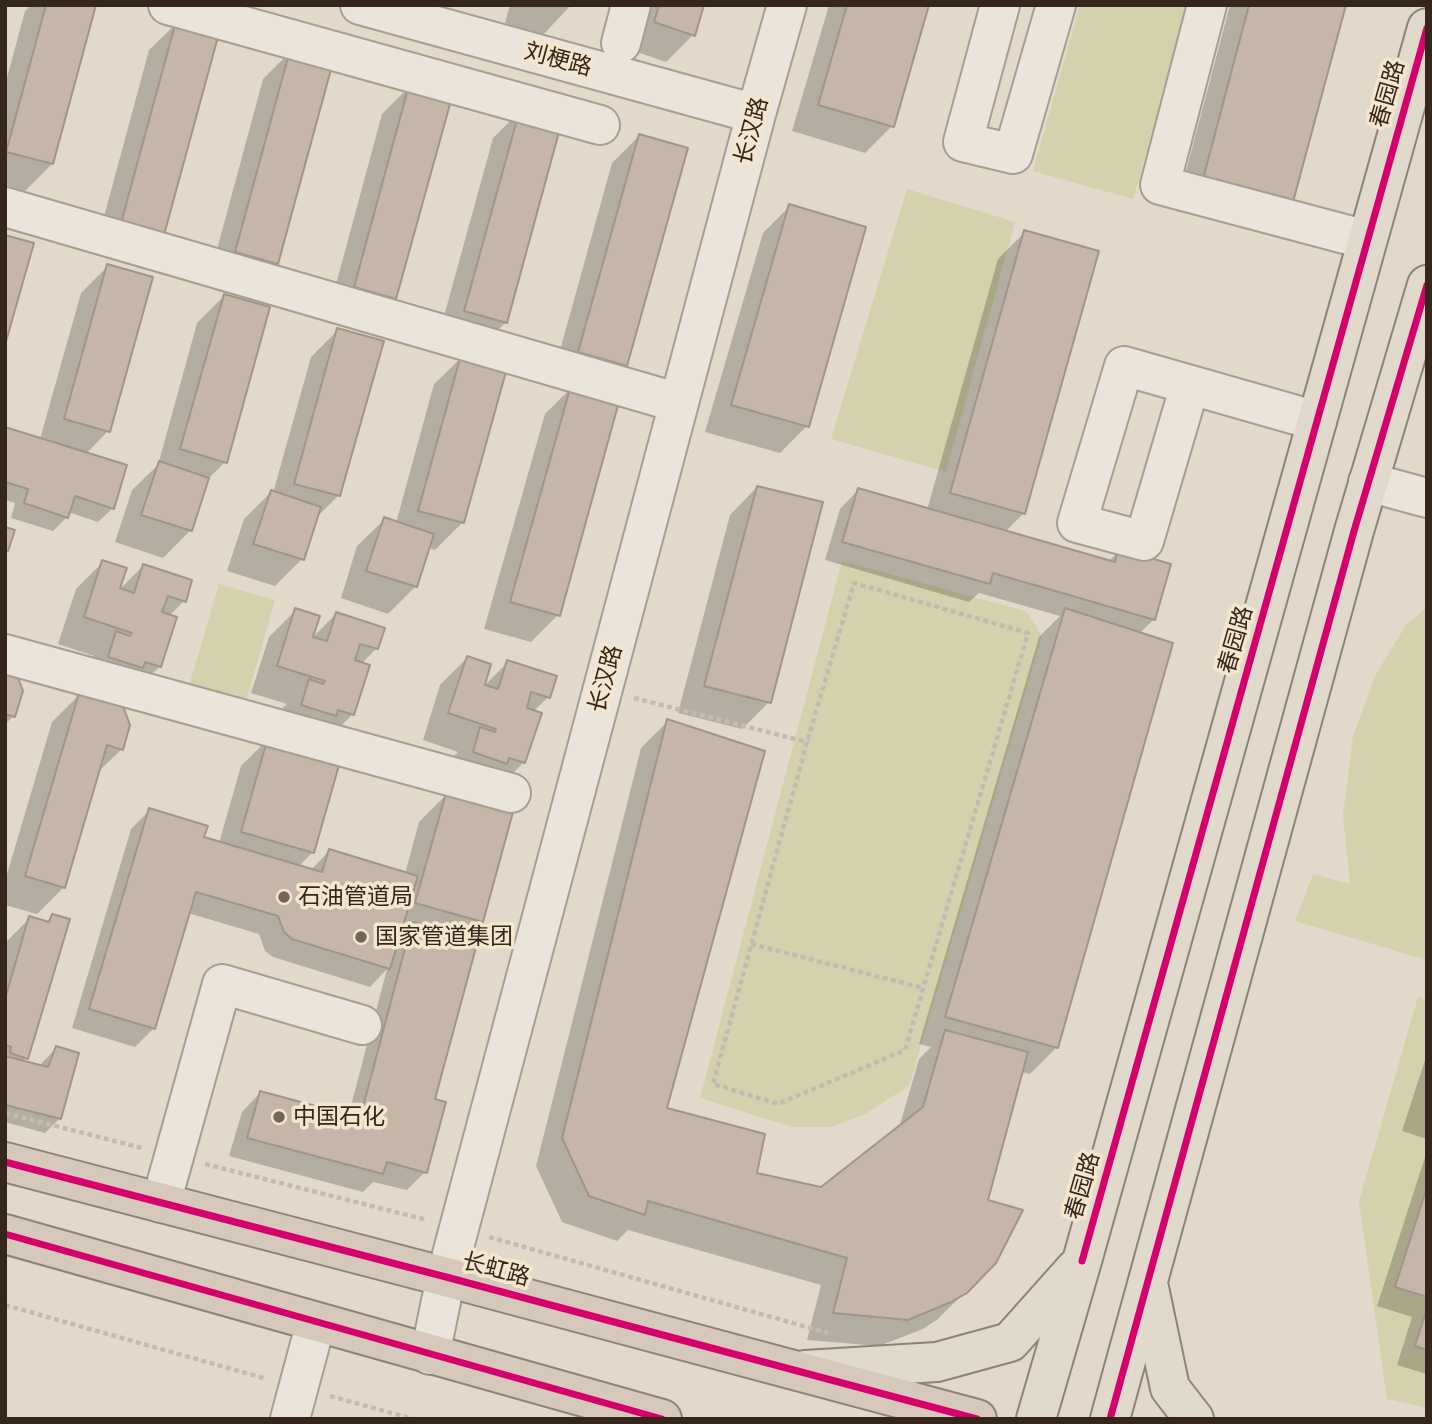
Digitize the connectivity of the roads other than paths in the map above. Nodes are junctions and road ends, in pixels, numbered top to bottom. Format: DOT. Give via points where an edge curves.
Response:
graph roads {
  1 [pos="168,5"];
  2 [pos="360,5"];
  3 [pos="631,5"];
  4 [pos="787,5"];
  5 [pos="1000,5"];
  6 [pos="1056,5"];
  7 [pos="1207,5"];
  8 [pos="1427,28"];
  9 [pos="621,43"];
  10 [pos="506,45"];
  11 [pos="490,93"];
  12 [pos="757,114"];
  13 [pos="600,125"];
  14 [pos="5,207"];
  15 [pos="1367,240"];
  16 [pos="1427,285"];
  17 [pos="1190,385"];
  18 [pos="679,403"];
  19 [pos="1317,421"];
  20 [pos="1368,482"];
  21 [pos="1427,498"];
  22 [pos="5,654"];
  23 [pos="511,793"];
  24 [pos="362,1025"];
  25 [pos="5,1163"];
  26 [pos="161,1203"];
  27 [pos="5,1234"];
  28 [pos="1082,1261"];
  29 [pos="446,1277"];
  30 [pos="1148,1281"];
  31 [pos="316,1322"];
  32 [pos="430,1355"];
  33 [pos="798,1371"];
  34 [pos="294,1403"];
  35 [pos="662,1419"];
  36 [pos="977,1419"];
  37 [pos="1036,1419"];
  38 [pos="1110,1419"];
  39 [pos="1194,1419"];
  1 -- 11 [label="street"];
  2 -- 10 [label="street, 刘梗路"];
  3 -- 9 [label="street"];
  4 -- 12 [label="street, 长汉路"];
  5 -- 6 [label="street" via="963,142 1013,154"];
  7 -- 15 [label="street" via="1160,186"];
  8 -- 15 [label="main road, 春园路"];
  10 -- 11 [label="street"];
  10 -- 12 [label="street, 刘梗路"];
  11 -- 13 [label="street"];
  12 -- 18 [label="street, 长汉路"];
  14 -- 18 [label="street"];
  15 -- 19 [label="main road, 春园路"];
  16 -- 20 [label="main road"];
  17 -- 19 [label="street"];
  18 -- 29 [label="street, 长汉路"];
  19 -- 28 [label="main road, 春园路"];
  20 -- 21 [label="street"];
  20 -- 30 [label="main road"];
  22 -- 23 [label="street"];
  24 -- 26 [label="street" via="222,984"];
  25 -- 26 [label="highway, 长虹路"];
  26 -- 29 [label="highway, 长虹路"];
  27 -- 31 [label="highway"];
  28 -- 33 [label="main road" via="1010,1342 937,1362"];
  28 -- 37 [label="main road, 春园路"];
  29 -- 32 [label="street, 长汉路"];
  29 -- 33 [label="highway, 长虹路"];
  30 -- 38 [label="main road"];
  30 -- 39 [label="main road" via="1170,1388"];
  31 -- 32 [label="highway"];
  31 -- 34 [label="street"];
  32 -- 35 [label="highway"];
  33 -- 36 [label="highway, 长虹路"];
}
